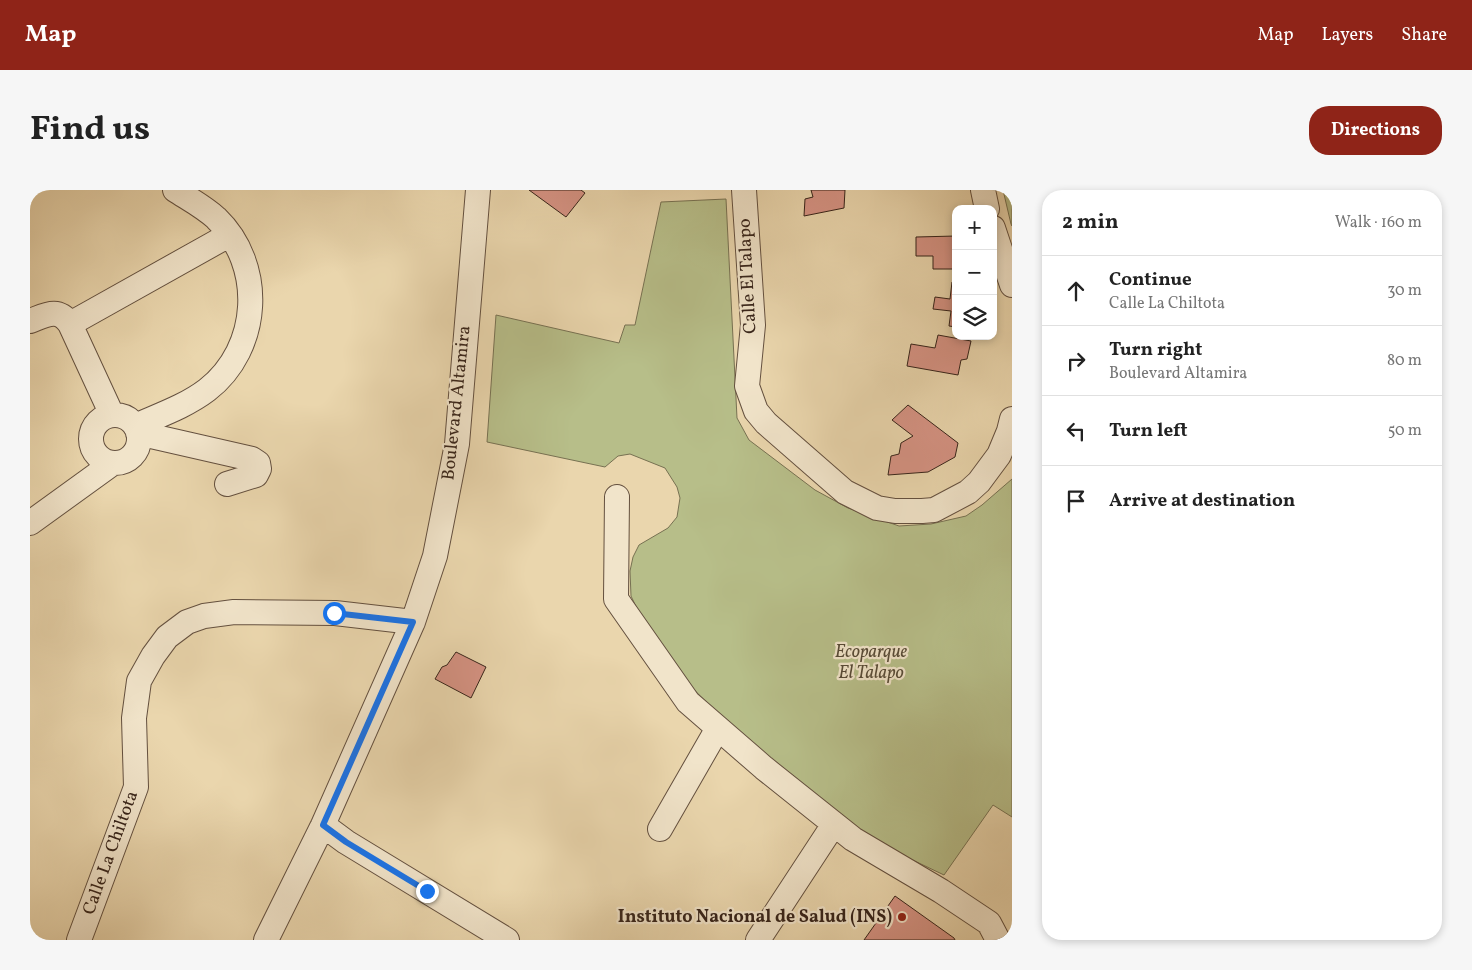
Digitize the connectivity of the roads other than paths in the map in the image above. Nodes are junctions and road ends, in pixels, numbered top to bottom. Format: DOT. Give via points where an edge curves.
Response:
graph roads {
  1 [pos="175,190"];
  2 [pos="478,190"];
  3 [pos="744,190"];
  4 [pos="983,190"];
  5 [pos="986,205"];
  6 [pos="229,235"];
  7 [pos="997,240"];
  8 [pos="1012,285"];
  9 [pos="30,321"];
  10 [pos="70,324"];
  11 [pos="112,415"];
  12 [pos="1012,419"];
  13 [pos="137,429"];
  14 [pos="113,463"];
  15 [pos="227,484"];
  16 [pos="617,497"];
  17 [pos="30,523"];
  18 [pos="413,622"];
  19 [pos="718,728"];
  20 [pos="834,824"];
  21 [pos="323,825"];
  22 [pos="660,829"];
  23 [pos="79,940"];
  24 [pos="266,940"];
  25 [pos="507,940"];
  26 [pos="758,940"];
  27 [pos="998,940"];
  1 -- 6 [label="street" via="216,218"];
  2 -- 18 [label="street, Boulevard Altamira" via="457,444 435,556"];
  3 -- 12 [label="street, Calle El Talapo" via="753,325 747,386 750,397 766,423 845,492 877,508 934,510 968,492 979,482 999,455"];
  4 -- 5 [label="street"];
  6 -- 10 [label="street"];
  6 -- 13 [label="street" via="240,252 250,280 250,314 241,348 224,375 207,390"];
  7 -- 8 [label="street"];
  9 -- 10 [label="street" via="53,313 65,317"];
  10 -- 11 [label="street"];
  11 -- 13 [label="street" via="125,417"];
  11 -- 14 [label="street" via="95,426 91,438 99,457"];
  13 -- 14 [label="street" via="139,440 134,455"];
  13 -- 15 [label="street" via="258,463 256,476"];
  14 -- 17 [label="street"];
  16 -- 19 [label="street" via="616,599 688,702"];
  18 -- 21 [label="street, Boulevard Altamira"];
  18 -- 23 [label="street, Calle La Chiltota" via="334,613 234,612 187,622 167,637 139,681 134,718 136,787"];
  19 -- 20 [label="street"];
  19 -- 22 [label="street"];
  20 -- 26 [label="street"];
  20 -- 27 [label="street" via="990,923"];
  21 -- 24 [label="street, Boulevard Altamira"];
  21 -- 25 [label="street"];
}
